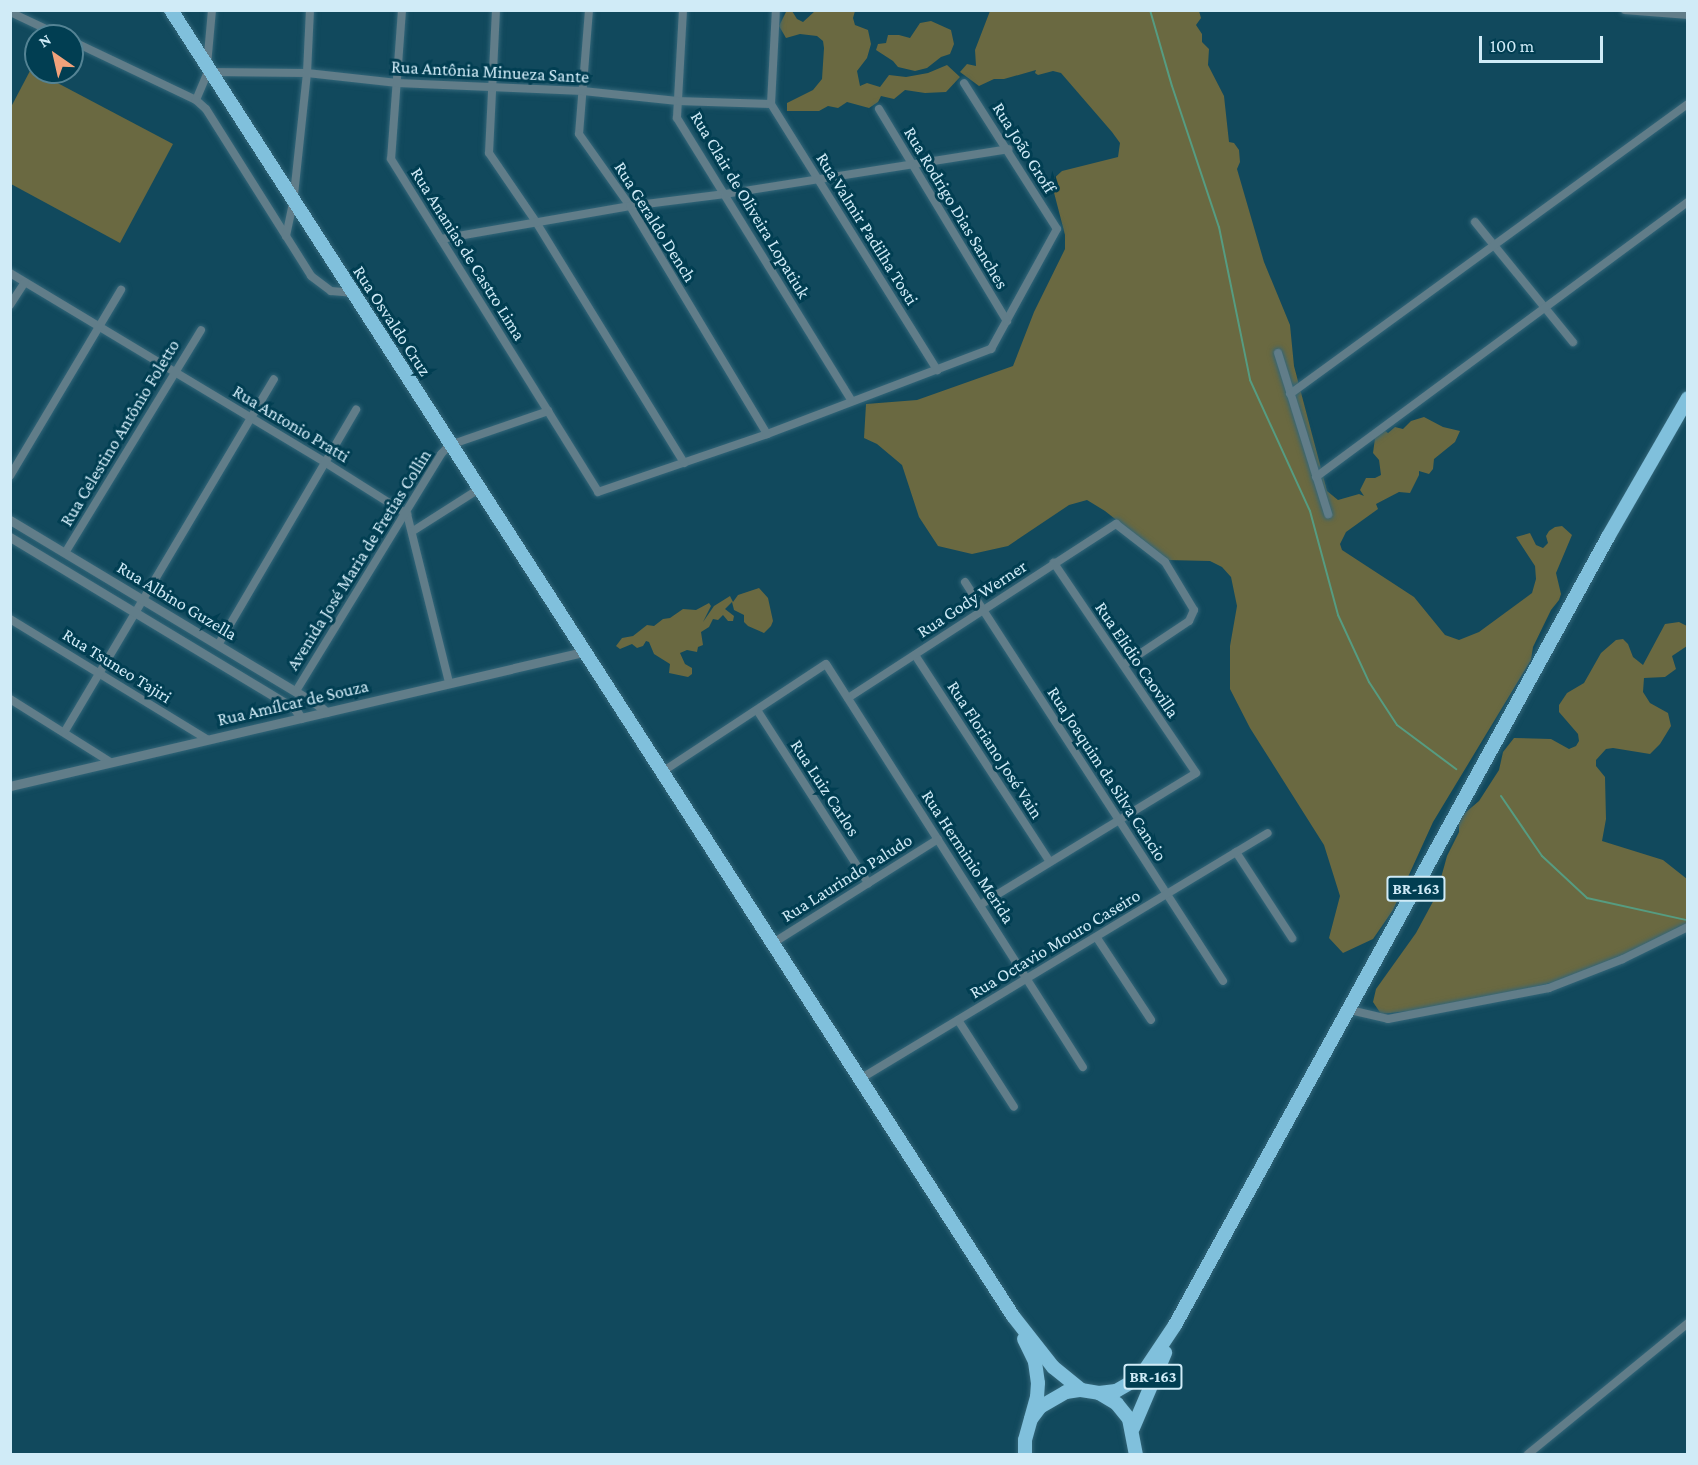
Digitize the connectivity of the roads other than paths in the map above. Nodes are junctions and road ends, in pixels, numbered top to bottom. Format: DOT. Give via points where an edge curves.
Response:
graph roads {
  1 [pos="171,10"];
  2 [pos="212,10"];
  3 [pos="310,10"];
  4 [pos="402,10"];
  5 [pos="496,10"];
  6 [pos="589,10"];
  7 [pos="683,10"];
  8 [pos="776,10"];
  9 [pos="1625,10"];
  10 [pos="10,12"];
  11 [pos="1688,15"];
  12 [pos="36,24"];
  13 [pos="84,47"];
  14 [pos="208,71"];
  15 [pos="307,73"];
  16 [pos="397,83"];
  17 [pos="964,83"];
  18 [pos="493,88"];
  19 [pos="583,91"];
  20 [pos="196,100"];
  21 [pos="677,101"];
  22 [pos="771,104"];
  23 [pos="1686,108"];
  24 [pos="879,109"];
  25 [pos="1008,149"];
  26 [pos="911,165"];
  27 [pos="820,179"];
  28 [pos="725,194"];
  29 [pos="1688,202"];
  30 [pos="293,204"];
  31 [pos="630,206"];
  32 [pos="536,222"];
  33 [pos="1474,222"];
  34 [pos="286,236"];
  35 [pos="441,239"];
  36 [pos="1493,245"];
  37 [pos="10,273"];
  38 [pos="25,282"];
  39 [pos="121,290"];
  40 [pos="352,293"];
  41 [pos="10,305"];
  42 [pos="1545,308"];
  43 [pos="1007,321"];
  44 [pos="99,326"];
  45 [pos="201,330"];
  46 [pos="1574,342"];
  47 [pos="1278,353"];
  48 [pos="937,370"];
  49 [pos="176,372"];
  50 [pos="273,379"];
  51 [pos="1290,394"];
  52 [pos="1688,398"];
  53 [pos="851,400"];
  54 [pos="356,410"];
  55 [pos="548,411"];
  56 [pos="251,417"];
  57 [pos="767,434"];
  58 [pos="450,445"];
  59 [pos="326,463"];
  60 [pos="684,463"];
  61 [pos="10,476"];
  62 [pos="1316,477"];
  63 [pos="479,489"];
  64 [pos="407,514"];
  65 [pos="1328,514"];
  66 [pos="10,520"];
  67 [pos="413,531"];
  68 [pos="10,537"];
  69 [pos="65,553"];
  70 [pos="1054,563"];
  71 [pos="965,582"];
  72 [pos="143,599"];
  73 [pos="983,610"];
  74 [pos="136,612"];
  75 [pos="10,619"];
  76 [pos="218,645"];
  77 [pos="583,652"];
  78 [pos="915,655"];
  79 [pos="1123,665"];
  80 [pos="98,673"];
  81 [pos="448,683"];
  82 [pos="296,691"];
  83 [pos="848,698"];
  84 [pos="10,699"];
  85 [pos="757,710"];
  86 [pos="326,712"];
  87 [pos="301,718"];
  88 [pos="65,731"];
  89 [pos="208,740"];
  90 [pos="112,763"];
  91 [pos="662,772"];
  92 [pos="12,784"];
  93 [pos="1119,820"];
  94 [pos="1267,833"];
  95 [pos="938,839"];
  96 [pos="1236,852"];
  97 [pos="1050,862"];
  98 [pos="868,883"];
  99 [pos="1167,894"];
  100 [pos="980,905"];
  101 [pos="1688,927"];
  102 [pos="1097,938"];
  103 [pos="1292,938"];
  104 [pos="773,943"];
  105 [pos="1028,980"];
  106 [pos="1223,981"];
  107 [pos="1350,1010"];
  108 [pos="958,1020"];
  109 [pos="1150,1020"];
  110 [pos="1083,1067"];
  111 [pos="858,1080"];
  112 [pos="1014,1107"];
  113 [pos="1013,1316"];
  114 [pos="1688,1323"];
  115 [pos="1175,1325"];
  116 [pos="1081,1390"];
  117 [pos="1100,1394"];
  118 [pos="1031,1419"];
  119 [pos="1133,1428"];
  120 [pos="1135,1454"];
  121 [pos="1025,1455"];
  122 [pos="1528,1455"];
  1 -- 14 [label="highway, Rua Osvaldo Cruz"];
  2 -- 14 [label="street"];
  3 -- 15 [label="street"];
  4 -- 16 [label="street, Rua Ananias de Castro Lima"];
  5 -- 18 [label="street"];
  6 -- 19 [label="street, Rua Geraldo Dench"];
  7 -- 21 [label="street, Rua Clair de Oliveira Lopatiuk"];
  8 -- 22 [label="street"];
  9 -- 11 [label="street"];
  10 -- 12 [label="street"];
  13 -- 20 [label="street"];
  14 -- 15 [label="street, Rua Antônia Minueza Sante"];
  14 -- 20 [label="street"];
  14 -- 30 [label="highway, Rua Osvaldo Cruz"];
  15 -- 16 [label="street, Rua Antônia Minueza Sante"];
  15 -- 30 [label="street"];
  16 -- 18 [label="street, Rua Antônia Minueza Sante"];
  16 -- 35 [label="street, Rua Ananias de Castro Lima" via="391,159"];
  17 -- 25 [label="street, Rua João Groff"];
  18 -- 19 [label="street, Rua Antônia Minueza Sante"];
  18 -- 32 [label="street" via="489,153"];
  19 -- 21 [label="street, Rua Antônia Minueza Sante"];
  19 -- 31 [label="street, Rua Geraldo Dench" via="579,134"];
  20 -- 34 [label="street" via="206,109"];
  21 -- 22 [label="street, Rua Antônia Minueza Sante"];
  21 -- 28 [label="street, Rua Clair de Oliveira Lopatiuk" via="677,118"];
  22 -- 27 [label="street, Rua Valmir Padilha Tosti"];
  23 -- 36 [label="street"];
  24 -- 26 [label="street, Rua Rodrigo Dias Sanches"];
  25 -- 26 [label="street"];
  25 -- 43 [label="street, Rua João Groff" via="1057,230"];
  26 -- 27 [label="street"];
  26 -- 43 [label="street, Rua Rodrigo Dias Sanches"];
  27 -- 28 [label="street"];
  27 -- 48 [label="street, Rua Valmir Padilha Tosti"];
  28 -- 31 [label="street"];
  28 -- 53 [label="street, Rua Clair de Oliveira Lopatiuk"];
  29 -- 42 [label="street"];
  30 -- 34 [label="street"];
  30 -- 40 [label="highway, Rua Osvaldo Cruz"];
  31 -- 32 [label="street"];
  31 -- 57 [label="street, Rua Geraldo Dench"];
  32 -- 35 [label="street"];
  32 -- 60 [label="street"];
  33 -- 36 [label="street"];
  34 -- 40 [label="street" via="311,276 331,291"];
  35 -- 55 [label="street, Rua Ananias de Castro Lima"];
  36 -- 42 [label="street"];
  36 -- 51 [label="street"];
  37 -- 38 [label="street, Rua Antonio Pratti"];
  38 -- 41 [label="street"];
  38 -- 44 [label="street, Rua Antonio Pratti"];
  39 -- 44 [label="street"];
  40 -- 58 [label="highway, Rua Osvaldo Cruz"];
  42 -- 46 [label="street"];
  42 -- 62 [label="street"];
  43 -- 48 [label="street" via="987,353"];
  44 -- 49 [label="street, Rua Antonio Pratti"];
  44 -- 61 [label="street"];
  45 -- 49 [label="street, Rua Celestino Antônio Foletto"];
  47 -- 51 [label="street"];
  48 -- 53 [label="street"];
  49 -- 56 [label="street, Rua Antonio Pratti"];
  49 -- 69 [label="street, Rua Celestino Antônio Foletto"];
  50 -- 56 [label="street"];
  51 -- 62 [label="street"];
  52 -- 107 [label="highway, BR-163"];
  53 -- 57 [label="street"];
  54 -- 59 [label="street"];
  55 -- 58 [label="street"];
  55 -- 60 [label="street, Rua Ananias de Castro Lima" via="598,492"];
  56 -- 59 [label="street, Rua Antonio Pratti"];
  56 -- 72 [label="street"];
  57 -- 60 [label="street"];
  58 -- 63 [label="highway, Rua Osvaldo Cruz"];
  58 -- 64 [label="street, Avenida José Maria de Fretias Collin"];
  59 -- 64 [label="street, Rua Antonio Pratti"];
  59 -- 76 [label="street"];
  62 -- 65 [label="street"];
  63 -- 67 [label="street"];
  63 -- 77 [label="highway, Rua Osvaldo Cruz"];
  64 -- 67 [label="street"];
  64 -- 82 [label="street, Avenida José Maria de Fretias Collin"];
  66 -- 69 [label="street, Rua Albino Guzella"];
  67 -- 81 [label="street"];
  68 -- 74 [label="street, Rua Albino Guzella"];
  69 -- 72 [label="street, Rua Albino Guzella"];
  70 -- 73 [label="street, Rua Gody Werner"];
  70 -- 79 [label="street, Rua Elidio Caovilla"];
  70 -- 79 [label="street, Rua Gody Werner" via="1111,525 1120,526 1165,562 1194,610 1189,621"];
  71 -- 73 [label="street, Rua Joaquim da Silva Cancio"];
  72 -- 74 [label="street"];
  72 -- 76 [label="street, Rua Albino Guzella"];
  73 -- 78 [label="street, Rua Gody Werner"];
  73 -- 93 [label="street, Rua Joaquim da Silva Cancio"];
  74 -- 80 [label="street"];
  74 -- 87 [label="street, Rua Albino Guzella" via="295,709"];
  75 -- 80 [label="street, Rua Tsuneo Tajiri"];
  76 -- 82 [label="street, Rua Albino Guzella"];
  77 -- 81 [label="street, Rua Amílcar de Souza"];
  77 -- 91 [label="highway, Rua Osvaldo Cruz"];
  78 -- 83 [label="street, Rua Gody Werner"];
  78 -- 97 [label="street, Rua Floriano José Vain"];
  79 -- 93 [label="street, Rua Elidio Caovilla" via="1196,773"];
  80 -- 88 [label="street"];
  80 -- 89 [label="street, Rua Tsuneo Tajiri"];
  81 -- 86 [label="street, Rua Amílcar de Souza"];
  82 -- 86 [label="street, Rua Albino Guzella"];
  83 -- 85 [label="street, Rua Herminio Merida" via="826,664"];
  83 -- 95 [label="street, Rua Herminio Merida"];
  84 -- 88 [label="street"];
  85 -- 91 [label="street"];
  85 -- 98 [label="street, Rua Luiz Carlos"];
  86 -- 87 [label="street, Rua Amílcar de Souza"];
  87 -- 89 [label="street, Rua Amílcar de Souza"];
  88 -- 90 [label="street"];
  89 -- 90 [label="street, Rua Amílcar de Souza"];
  90 -- 92 [label="street, Rua Amílcar de Souza"];
  91 -- 104 [label="highway, Rua Osvaldo Cruz"];
  93 -- 97 [label="street"];
  93 -- 99 [label="street, Rua Joaquim da Silva Cancio"];
  94 -- 96 [label="street, Rua Octavio Mouro Caseiro"];
  95 -- 98 [label="street, Rua Laurindo Paludo"];
  95 -- 100 [label="street, Rua Herminio Merida"];
  96 -- 99 [label="street, Rua Octavio Mouro Caseiro"];
  96 -- 103 [label="street"];
  97 -- 100 [label="street"];
  98 -- 104 [label="street, Rua Laurindo Paludo"];
  99 -- 102 [label="street, Rua Octavio Mouro Caseiro"];
  99 -- 106 [label="street, Rua Joaquim da Silva Cancio"];
  100 -- 105 [label="street, Rua Herminio Merida"];
  101 -- 107 [label="street" via="1623,959 1549,988 1388,1019"];
  102 -- 105 [label="street, Rua Octavio Mouro Caseiro"];
  102 -- 109 [label="street"];
  104 -- 111 [label="highway, Rua Osvaldo Cruz"];
  105 -- 108 [label="street, Rua Octavio Mouro Caseiro"];
  105 -- 110 [label="street, Rua Herminio Merida"];
  107 -- 115 [label="highway, BR-163"];
  108 -- 111 [label="street, Rua Octavio Mouro Caseiro"];
  108 -- 112 [label="street"];
  111 -- 113 [label="highway, Rua Osvaldo Cruz"];
  113 -- 116 [label="highway" via="1053,1367"];
  113 -- 118 [label="highway" via="1037,1371 1037,1396"];
  114 -- 122 [label="street"];
  115 -- 117 [label="highway, BR-163" via="1135,1380 1116,1391"];
  115 -- 119 [label="highway, BR-163"];
  116 -- 117 [label="highway, BR-163"];
  116 -- 118 [label="highway, BR-163" via="1052,1397"];
  117 -- 119 [label="highway, BR-163" via="1117,1404"];
  118 -- 121 [label="highway"];
  119 -- 120 [label="highway, BR-163"];
}
